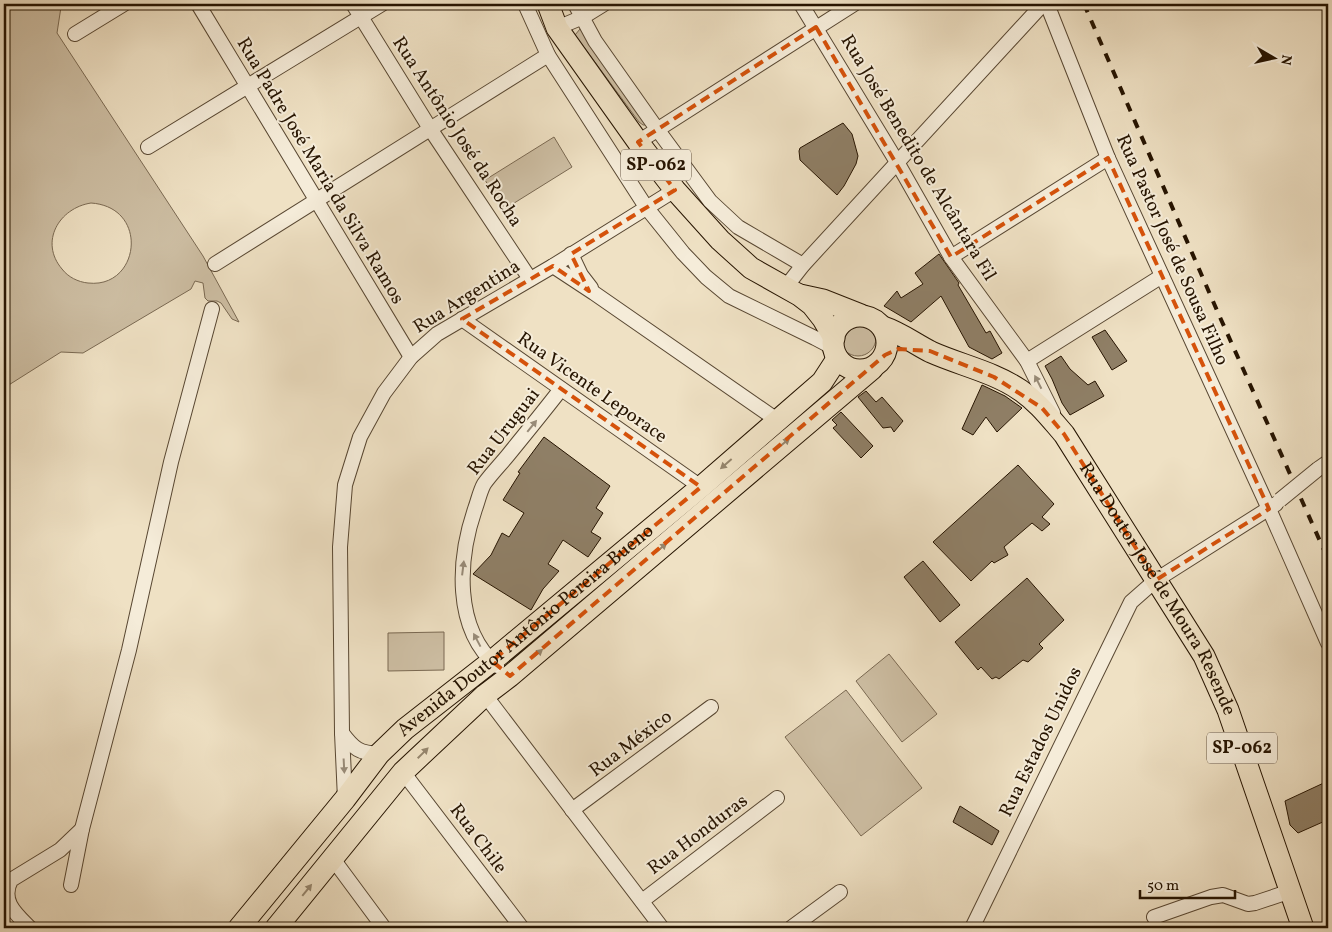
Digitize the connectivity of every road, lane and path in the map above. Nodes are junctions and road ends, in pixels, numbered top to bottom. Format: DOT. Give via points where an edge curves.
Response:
graph roads {
  1 [pos="124,4"];
  2 [pos="198,4"];
  3 [pos="353,4"];
  4 [pos="382,4"];
  5 [pos="525,4"];
  6 [pos="548,4"];
  7 [pos="575,4"];
  8 [pos="604,4"];
  9 [pos="801,4"];
  10 [pos="854,4"];
  11 [pos="1043,4"];
  12 [pos="1047,4"];
  13 [pos="361,17"];
  14 [pos="582,17"];
  15 [pos="816,27"];
  16 [pos="557,28"];
  17 [pos="75,34"];
  18 [pos="548,55"];
  19 [pos="248,86"];
  20 [pos="657,129"];
  21 [pos="431,130"];
  22 [pos="638,142"];
  23 [pos="148,147"];
  24 [pos="1108,158"];
  25 [pos="897,162"];
  26 [pos="675,190"];
  27 [pos="317,201"];
  28 [pos="646,207"];
  29 [pos="571,254"];
  30 [pos="952,257"];
  31 [pos="216,264"];
  32 [pos="803,265"];
  33 [pos="553,266"];
  34 [pos="1162,276"];
  35 [pos="530,279"];
  36 [pos="792,291"];
  37 [pos="594,293"];
  38 [pos="212,309"];
  39 [pos="861,316"];
  40 [pos="462,319"];
  41 [pos="883,328"];
  42 [pos="835,349"];
  43 [pos="930,352"];
  44 [pos="411,357"];
  45 [pos="1027,361"];
  46 [pos="879,362"];
  47 [pos="561,389"];
  48 [pos="777,420"];
  49 [pos="1064,434"];
  50 [pos="1323,466"];
  51 [pos="702,486"];
  52 [pos="1275,505"];
  53 [pos="1156,580"];
  54 [pos="1328,643"];
  55 [pos="492,661"];
  56 [pos="510,676"];
  57 [pos="485,695"];
  58 [pos="712,707"];
  59 [pos="342,733"];
  60 [pos="379,754"];
  61 [pos="404,772"];
  62 [pos="778,798"];
  63 [pos="346,799"];
  64 [pos="572,810"];
  65 [pos="82,829"];
  66 [pos="333,859"];
  67 [pos="71,885"];
  68 [pos="1291,891"];
  69 [pos="840,892"];
  70 [pos="642,901"];
  71 [pos="1154,917"];
  72 [pos="247,927"];
  73 [pos="30,928"];
  74 [pos="276,928"];
  75 [pos="384,928"];
  76 [pos="522,928"];
  77 [pos="662,928"];
  78 [pos="791,928"];
  79 [pos="972,928"];
  80 [pos="1303,928"];
  1 -- 17 [label="street"];
  2 -- 19 [label="street, Rua Padre José Maria da Silva Ramos"];
  3 -- 13 [label="street, Rua Antônio José da Rocha"];
  4 -- 13 [label="street"];
  5 -- 18 [label="street"];
  6 -- 16 [label="main road, SP-062"];
  7 -- 14 [label="street"];
  8 -- 14 [label="street"];
  9 -- 15 [label="street, Rua José Benedito de Alcântara Fil"];
  10 -- 15 [label="street"];
  11 -- 25 [label="street"];
  12 -- 24 [label="street, Rua Pastor José de Sousa Filho"];
  13 -- 19 [label="street"];
  13 -- 21 [label="street, Rua Antônio José da Rocha"];
  14 -- 16 [label="street"];
  14 -- 20 [label="street" via="595,41"];
  15 -- 20 [label="street"];
  15 -- 25 [label="street, Rua José Benedito de Alcântara Fil"];
  16 -- 22 [label="main road, SP-062"];
  18 -- 21 [label="street"];
  18 -- 28 [label="street"];
  19 -- 23 [label="street"];
  19 -- 27 [label="street, Rua Padre José Maria da Silva Ramos"];
  20 -- 22 [label="street"];
  20 -- 32 [label="street" via="710,201 738,226"];
  21 -- 27 [label="street"];
  21 -- 35 [label="street, Rua Antônio José da Rocha"];
  22 -- 26 [label="main road, SP-062"];
  24 -- 30 [label="street"];
  24 -- 34 [label="street, Rua Pastor José de Sousa Filho"];
  25 -- 30 [label="street, Rua José Benedito de Alcântara Fil"];
  25 -- 32 [label="street"];
  26 -- 28 [label="street, Rua Argentina"];
  26 -- 36 [label="main road, SP-062" via="720,240 751,268"];
  27 -- 31 [label="street"];
  27 -- 44 [label="street, Rua Padre José Maria da Silva Ramos"];
  28 -- 29 [label="street, Rua Argentina"];
  28 -- 42 [label="street" via="683,253 729,296"];
  29 -- 33 [label="street, Rua Argentina"];
  29 -- 37 [label="street"];
  30 -- 45 [label="street, Rua José Benedito de Alcântara Fil"];
  32 -- 36 [label="street"];
  33 -- 35 [label="street, Rua Argentina"];
  33 -- 37 [label="street"];
  34 -- 45 [label="street"];
  34 -- 52 [label="street, Rua Pastor José de Sousa Filho"];
  35 -- 40 [label="street, Rua Argentina"];
  36 -- 39 [label="main road, SP-062"];
  36 -- 42 [label="main road, SP-062" via="812,305 823,319"];
  37 -- 48 [label="street"];
  38 -- 65 [label="street"];
  39 -- 41 [label="main road, SP-062" via="875,320"];
  39 -- 42 [label="main road" via="848,318 837,328"];
  40 -- 44 [label="street, Rua Argentina" via="437,334"];
  40 -- 47 [label="street, Rua Vicente Leporace"];
  41 -- 43 [label="main road, Rua Doutor José de Moura Resende / SP-062"];
  41 -- 46 [label="main road" via="888,345"];
  42 -- 46 [label="main road, SP-062" via="846,367 859,372"];
  42 -- 48 [label="main road, Avenida Doutor Antônio Pereira Bueno" via="822,382"];
  43 -- 46 [label="main road, Rua Doutor José de Moura Resende / SP-062" via="898,350"];
  43 -- 49 [label="main road, Rua Doutor José de Moura Resende / SP-062" via="1019,390 1042,408"];
  44 -- 59 [label="street, Rua Argentina" via="384,393 360,437 345,485 340,547"];
  49 -- 45 [label="street, Rua José Benedito de Alcântara Fil, one-way"];
  56 -- 46 [label="main road, Avenida Doutor Antônio Pereira Bueno, one-way"];
  47 -- 51 [label="street, Rua Vicente Leporace"];
  55 -- 47 [label="street, Rua Uruguai, one-way" via="478,642 464,601 462,576 469,526 484,485"];
  48 -- 51 [label="main road, Avenida Doutor Antônio Pereira Bueno, one-way"];
  49 -- 53 [label="main road, Rua Doutor José de Moura Resende / SP-062"];
  50 -- 52 [label="street, Rua Estados Unidos, bridge"];
  51 -- 55 [label="main road, Avenida Doutor Antônio Pereira Bueno"];
  52 -- 53 [label="street, Rua Estados Unidos"];
  52 -- 54 [label="street, Rua Pastor José de Sousa Filho"];
  53 -- 68 [label="main road, Rua Doutor José de Moura Resende / SP-062" via="1204,656 1228,710"];
  53 -- 79 [label="street, Rua Estados Unidos" via="1131,602"];
  55 -- 56 [label="street, Rua Uruguai"];
  55 -- 60 [label="main road, Avenida Doutor Antônio Pereira Bueno" via="405,729"];
  56 -- 57 [label="main road, Avenida Doutor Antônio Pereira Bueno"];
  61 -- 57 [label="main road, Avenida Doutor Antônio Pereira Bueno, one-way"];
  57 -- 64 [label="street"];
  58 -- 64 [label="street, Rua México"];
  59 -- 60 [label="street" via="352,747 365,753"];
  59 -- 63 [label="street, Rua Argentina, one-way"];
  60 -- 63 [label="main road, Avenida Doutor Antônio Pereira Bueno"];
  61 -- 66 [label="main road, Avenida Doutor Antônio Pereira Bueno"];
  61 -- 76 [label="street, Rua Chile"];
  62 -- 70 [label="street, Rua Honduras"];
  63 -- 72 [label="main road, Avenida Doutor Antônio Pereira Bueno"];
  64 -- 70 [label="street"];
  65 -- 67 [label="street"];
  65 -- 73 [label="street" via="60,850 11,880 6,887 10,908"];
  74 -- 66 [label="main road, Avenida Doutor Antônio Pereira Bueno, one-way"];
  66 -- 75 [label="street"];
  68 -- 71 [label="street" via="1248,904 1230,896 1217,896"];
  68 -- 80 [label="main road, Rua Doutor José de Moura Resende / SP-062"];
  69 -- 78 [label="street"];
  70 -- 77 [label="street"];
}
